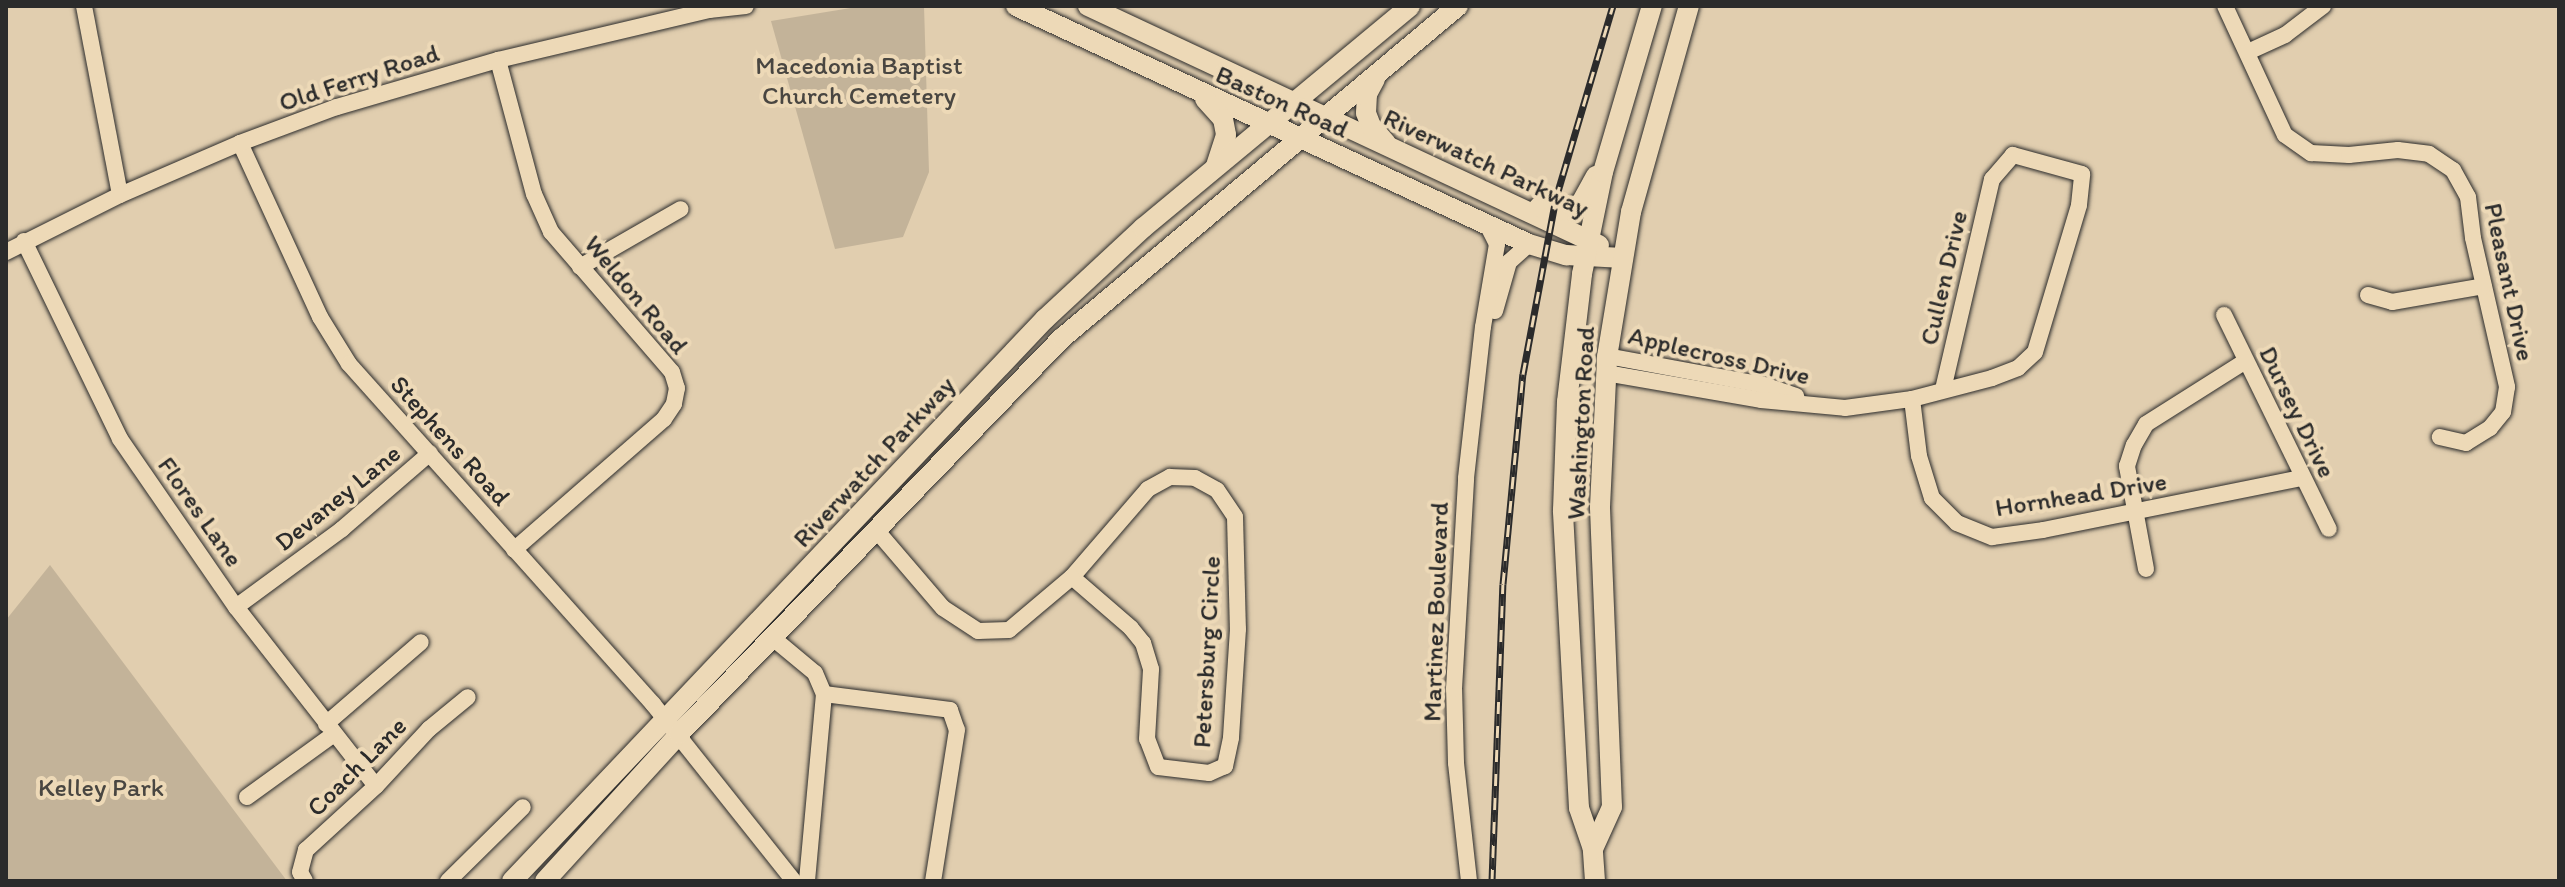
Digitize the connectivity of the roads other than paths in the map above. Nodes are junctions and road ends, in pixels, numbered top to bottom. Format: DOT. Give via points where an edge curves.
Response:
graph roads {
  1 [pos="84,6"];
  2 [pos="746,6"];
  3 [pos="1016,6"];
  4 [pos="1088,6"];
  5 [pos="1410,6"];
  6 [pos="1458,6"];
  7 [pos="1652,6"];
  8 [pos="1689,6"];
  9 [pos="2225,6"];
  10 [pos="2323,6"];
  11 [pos="2248,52"];
  12 [pos="498,60"];
  13 [pos="1378,72"];
  14 [pos="1199,94"];
  15 [pos="1293,100"];
  16 [pos="1327,117"];
  17 [pos="1267,123"];
  18 [pos="1301,138"];
  19 [pos="240,143"];
  20 [pos="1388,146"];
  21 [pos="1606,159"];
  22 [pos="1214,170"];
  23 [pos="1992,179"];
  24 [pos="120,195"];
  25 [pos="1520,206"];
  26 [pos="681,209"];
  27 [pos="1487,224"];
  28 [pos="24,241"];
  29 [pos="1529,244"];
  30 [pos="1587,248"];
  31 [pos="6,252"];
  32 [pos="1623,258"];
  33 [pos="580,267"];
  34 [pos="2484,286"];
  35 [pos="2368,295"];
  36 [pos="1576,315"];
  37 [pos="2224,315"];
  38 [pos="1482,346"];
  39 [pos="2244,362"];
  40 [pos="1606,365"];
  41 [pos="1943,389"];
  42 [pos="1912,399"];
  43 [pos="2440,437"];
  44 [pos="430,453"];
  45 [pos="2302,478"];
  46 [pos="2136,512"];
  47 [pos="2329,529"];
  48 [pos="877,531"];
  49 [pos="514,550"];
  50 [pos="2146,569"];
  51 [pos="1072,577"];
  52 [pos="236,607"];
  53 [pos="774,639"];
  54 [pos="421,642"];
  55 [pos="824,694"];
  56 [pos="468,697"];
  57 [pos="665,718"];
  58 [pos="330,729"];
  59 [pos="679,734"];
  60 [pos="376,786"];
  61 [pos="247,797"];
  62 [pos="523,807"];
  63 [pos="1593,849"];
  64 [pos="305,881"];
  65 [pos="448,881"];
  66 [pos="512,881"];
  67 [pos="545,881"];
  68 [pos="794,881"];
  69 [pos="807,881"];
  70 [pos="933,881"];
  71 [pos="1469,881"];
  72 [pos="1595,881"];
  1 -- 24 [label="street"];
  2 -- 12 [label="street, Old Ferry Road"];
  3 -- 14 [label="main road, Baston Road"];
  4 -- 15 [label="main road, Riverwatch Parkway"];
  5 -- 15 [label="main road, Riverwatch Parkway"];
  6 -- 13 [label="main road, Riverwatch Parkway"];
  7 -- 21 [label="main road, Washington Road"];
  8 -- 32 [label="main road, Washington Road" via="1647,147"];
  9 -- 11 [label="street, Pleasant Drive"];
  10 -- 11 [label="street" via="2285,35"];
  11 -- 34 [label="street, Pleasant Drive" via="2285,135 2311,153 2398,150 2429,154 2453,170 2468,197"];
  12 -- 19 [label="street, Old Ferry Road" via="337,107"];
  12 -- 33 [label="street, Weldon Road" via="541,213"];
  13 -- 16 [label="main road, Riverwatch Parkway"];
  13 -- 20 [label="main road" via="1367,94 1366,113"];
  14 -- 17 [label="main road, Baston Road"];
  14 -- 22 [label="main road" via="1223,119 1226,130"];
  15 -- 16 [label="main road, Riverwatch Parkway"];
  15 -- 17 [label="main road, Riverwatch Parkway"];
  16 -- 18 [label="main road, Riverwatch Parkway"];
  16 -- 20 [label="main road, Riverwatch Parkway"];
  17 -- 18 [label="main road, Baston Road"];
  17 -- 22 [label="main road, Riverwatch Parkway"];
  18 -- 27 [label="main road, Baston Road"];
  18 -- 48 [label="main road, Riverwatch Parkway" via="1062,338"];
  19 -- 24 [label="street, Old Ferry Road"];
  19 -- 44 [label="street, Stephens Road" via="334,341"];
  20 -- 25 [label="main road, Riverwatch Parkway"];
  21 -- 25 [label="main road" via="1576,207 1562,212"];
  21 -- 30 [label="main road, Washington Road"];
  22 -- 57 [label="main road, Riverwatch Parkway" via="1045,319"];
  23 -- 41 [label="street, Cullen Drive"];
  23 -- 41 [label="street, Applecross Drive" via="2013,155 2082,174 2079,205 2035,352 2018,368"];
  24 -- 28 [label="street, Old Ferry Road"];
  25 -- 30 [label="main road, Riverwatch Parkway"];
  26 -- 33 [label="street"];
  27 -- 29 [label="main road, Baston Road"];
  27 -- 38 [label="street, Martinez Boulevard" via="1497,244"];
  28 -- 31 [label="street, Old Ferry Road"];
  28 -- 52 [label="street, Flores Lane" via="120,439"];
  29 -- 30 [label="main road, Baston Road" via="1566,255"];
  29 -- 36 [label="main road" via="1566,270"];
  29 -- 38 [label="street, Martinez Boulevard" via="1509,262"];
  30 -- 32 [label="main road, Baston Road"];
  30 -- 36 [label="main road, Washington Road"];
  32 -- 40 [label="main road, Washington Road"];
  33 -- 49 [label="street, Weldon Road" via="672,372 674,404 664,419"];
  34 -- 35 [label="street" via="2392,302"];
  34 -- 43 [label="street, Pleasant Drive" via="2507,387 2503,412 2466,443"];
  36 -- 63 [label="main road, Washington Road" via="1564,522 1579,808"];
  37 -- 39 [label="street, Dursey Drive"];
  38 -- 71 [label="street, Martinez Boulevard" via="1466,478 1454,689"];
  39 -- 45 [label="street, Dursey Drive"];
  39 -- 46 [label="street" via="2146,424 2127,466"];
  40 -- 42 [label="street, Applecross Drive" via="1761,400 1845,408"];
  40 -- 63 [label="main road, Washington Road" via="1600,507 1612,807"];
  41 -- 42 [label="street, Applecross Drive"];
  42 -- 46 [label="street, Hornhead Drive" via="1919,456 1932,498 1957,523 1992,537"];
  44 -- 49 [label="street, Stephens Road"];
  44 -- 52 [label="street, Devaney Lane" via="342,529"];
  45 -- 46 [label="street, Hornhead Drive"];
  45 -- 47 [label="street, Dursey Drive"];
  46 -- 50 [label="street"];
  48 -- 51 [label="street, Petersburg Circle" via="943,608 978,631 1009,630"];
  48 -- 53 [label="main road, Riverwatch Parkway"];
  49 -- 57 [label="street, Stephens Road"];
  51 -- 51 [label="street, Petersburg Circle" via="1143,643 1151,669 1147,739 1158,767 1209,773 1225,766 1238,629 1236,539 1235,517 1217,490 1195,478 1170,477 1148,489"];
  52 -- 58 [label="street, Flores Lane"];
  53 -- 55 [label="street" via="815,673"];
  53 -- 59 [label="main road, Riverwatch Parkway"];
  54 -- 58 [label="street"];
  55 -- 69 [label="street"];
  55 -- 70 [label="street" via="950,710 957,730"];
  56 -- 60 [label="street, Coach Lane" via="429,729"];
  57 -- 59 [label="street, Stephens Road"];
  57 -- 66 [label="main road, Riverwatch Parkway"];
  58 -- 60 [label="street, Flores Lane"];
  58 -- 61 [label="street"];
  59 -- 67 [label="main road, Riverwatch Parkway"];
  59 -- 68 [label="street, Stephens Road"];
  60 -- 64 [label="street, Coach Lane" via="306,850 300,872"];
  62 -- 65 [label="street"];
  63 -- 72 [label="main road, Washington Road"];
}
